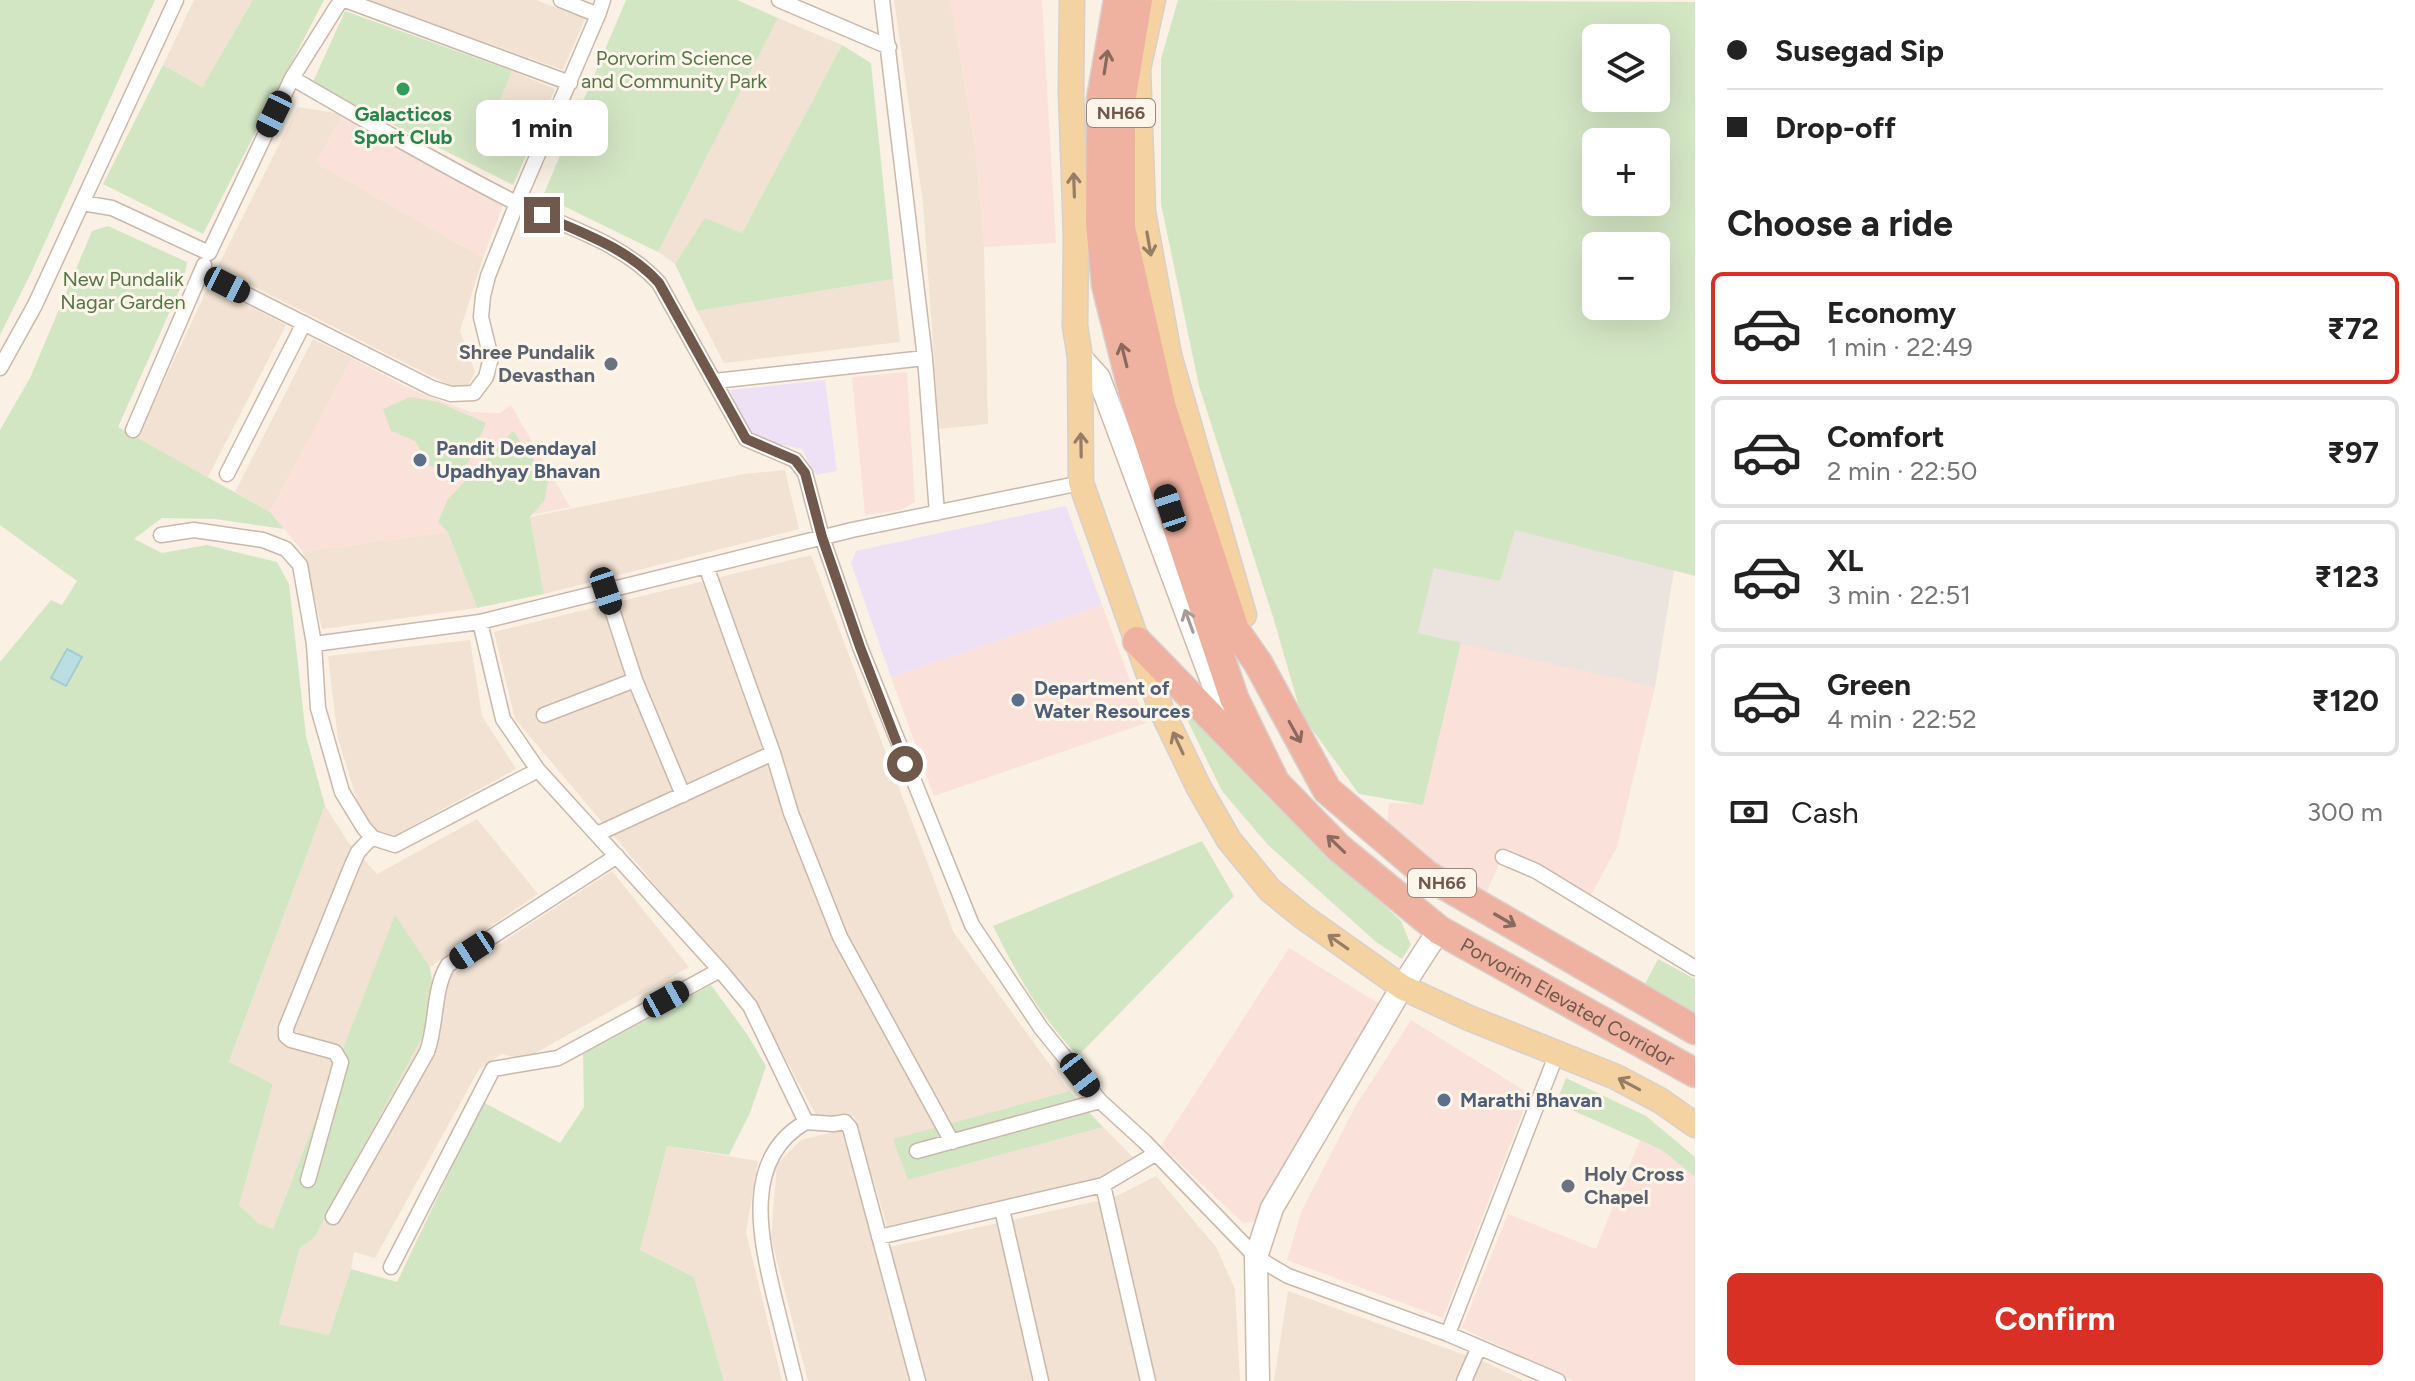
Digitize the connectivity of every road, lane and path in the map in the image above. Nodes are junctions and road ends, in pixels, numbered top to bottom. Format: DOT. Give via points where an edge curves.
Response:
graph roads {
  1 [pos="176,0"];
  2 [pos="343,0"];
  3 [pos="561,0"];
  4 [pos="779,0"];
  5 [pos="882,0"];
  6 [pos="1072,0"];
  7 [pos="1118,0"];
  8 [pos="1138,0"];
  9 [pos="1153,0"];
  10 [pos="600,7"];
  11 [pos="889,47"];
  12 [pos="292,78"];
  13 [pos="570,83"];
  14 [pos="82,203"];
  15 [pos="517,203"];
  16 [pos="1110,226"];
  17 [pos="209,253"];
  18 [pos="202,272"];
  19 [pos="304,323"];
  20 [pos="1080,357"];
  21 [pos="925,358"];
  22 [pos="0,368"];
  23 [pos="715,381"];
  24 [pos="133,430"];
  25 [pos="227,474"];
  26 [pos="1081,483"];
  27 [pos="937,513"];
  28 [pos="161,535"];
  29 [pos="822,537"];
  30 [pos="1200,560"];
  31 [pos="706,566"];
  32 [pos="606,591"];
  33 [pos="480,622"];
  34 [pos="1137,641"];
  35 [pos="314,644"];
  36 [pos="1258,663"];
  37 [pos="635,680"];
  38 [pos="1240,710"];
  39 [pos="544,715"];
  40 [pos="773,753"];
  41 [pos="538,770"];
  42 [pos="1275,782"];
  43 [pos="683,795"];
  44 [pos="597,834"];
  45 [pos="372,837"];
  46 [pos="617,856"];
  47 [pos="1503,857"];
  48 [pos="1439,930"];
  49 [pos="1695,968"];
  50 [pos="720,970"];
  51 [pos="1402,987"];
  52 [pos="1695,1030"];
  53 [pos="1557,1053"];
  54 [pos="1695,1073"];
  55 [pos="1100,1101"];
  56 [pos="806,1122"];
  57 [pos="1695,1125"];
  58 [pos="952,1142"];
  59 [pos="917,1151"];
  60 [pos="1155,1154"];
  61 [pos="308,1180"];
  62 [pos="1103,1185"];
  63 [pos="1002,1209"];
  64 [pos="333,1217"];
  65 [pos="879,1237"];
  66 [pos="1256,1257"];
  67 [pos="391,1267"];
  68 [pos="1448,1334"];
  69 [pos="1479,1347"];
  70 [pos="795,1381"];
  71 [pos="918,1381"];
  72 [pos="1041,1381"];
  73 [pos="1148,1381"];
  74 [pos="1258,1381"];
  75 [pos="1464,1381"];
  76 [pos="1558,1381"];
  1 -- 14 [label="street"];
  2 -- 12 [label="street"];
  2 -- 13 [label="street"];
  3 -- 10 [label="street"];
  4 -- 11 [label="street"];
  5 -- 11 [label="street"];
  20 -- 6 [label="main road, one-way" via="1075,326"];
  16 -- 7 [label="highway, NH66, one-way" via="1101,99"];
  8 -- 16 [label="highway, NH66" via="1121,102"];
  9 -- 36 [label="main road, one-way" via="1138,69 1143,212 1169,355"];
  10 -- 13 [label="street"];
  11 -- 21 [label="street"];
  12 -- 15 [label="street"];
  12 -- 17 [label="street"];
  13 -- 15 [label="street"];
  14 -- 17 [label="street" via="112,208"];
  14 -- 22 [label="street"];
  15 -- 19 [label="street" via="483,296 481,317 491,358 474,393 432,388"];
  15 -- 23 [label="street" via="641,263 659,283"];
  16 -- 30 [label="highway, NH66" via="1106,285 1134,396"];
  17 -- 18 [label="street"];
  18 -- 19 [label="street"];
  18 -- 24 [label="street"];
  19 -- 25 [label="street"];
  26 -- 20 [label="main road, one-way"];
  38 -- 20 [label="street, one-way" via="1213,684 1099,378"];
  21 -- 23 [label="street"];
  21 -- 27 [label="street"];
  23 -- 29 [label="street" via="746,439 795,460 805,473"];
  26 -- 27 [label="street"];
  26 -- 34 [label="main road"];
  27 -- 29 [label="street"];
  28 -- 35 [label="street" via="194,530 263,540 286,549 300,565"];
  29 -- 31 [label="street"];
  29 -- 55 [label="street" via="871,676 972,925 1041,1028"];
  30 -- 36 [label="highway, NH66"];
  30 -- 38 [label="highway, NH66"];
  31 -- 32 [label="street"];
  31 -- 40 [label="street"];
  32 -- 33 [label="street"];
  32 -- 37 [label="street"];
  33 -- 35 [label="street"];
  33 -- 41 [label="street" via="503,719"];
  34 -- 42 [label="highway"];
  51 -- 34 [label="main road, one-way" via="1270,890 1229,840 1161,709"];
  35 -- 45 [label="street" via="318,708 342,792"];
  36 -- 52 [label="highway, NH66, one-way" via="1327,790 1427,875"];
  37 -- 39 [label="street"];
  37 -- 43 [label="street"];
  38 -- 42 [label="highway, NH66"];
  40 -- 43 [label="street"];
  40 -- 58 [label="street" via="840,937"];
  41 -- 44 [label="street"];
  41 -- 45 [label="street" via="395,845"];
  48 -- 42 [label="highway, NH66, one-way" via="1339,848"];
  43 -- 44 [label="street"];
  44 -- 46 [label="street"];
  45 -- 61 [label="street" via="352,865 286,1028 291,1040 335,1052 341,1062"];
  46 -- 50 [label="street"];
  46 -- 64 [label="street" via="448,965 441,976 427,1052"];
  47 -- 49 [label="street" via="1536,871"];
  48 -- 51 [label="street"];
  48 -- 54 [label="highway, Porvorim Elevated Corridor"];
  50 -- 56 [label="street" via="750,1006"];
  50 -- 67 [label="street" via="558,1058 493,1069"];
  51 -- 53 [label="main road"];
  51 -- 66 [label="street" via="1272,1208"];
  57 -- 53 [label="main road, one-way" via="1616,1077"];
  53 -- 68 [label="street"];
  55 -- 58 [label="street"];
  55 -- 60 [label="street"];
  56 -- 65 [label="street" via="845,1122 850,1128"];
  56 -- 70 [label="street" via="792,1130 768,1160 760,1202 761,1238"];
  58 -- 59 [label="street"];
  60 -- 62 [label="street"];
  60 -- 66 [label="street"];
  62 -- 63 [label="street"];
  62 -- 73 [label="street"];
  63 -- 65 [label="street"];
  63 -- 72 [label="street"];
  65 -- 71 [label="street"];
  66 -- 68 [label="street" via="1288,1276"];
  66 -- 74 [label="street"];
  68 -- 69 [label="street"];
  69 -- 75 [label="street"];
  69 -- 76 [label="street"];
}
